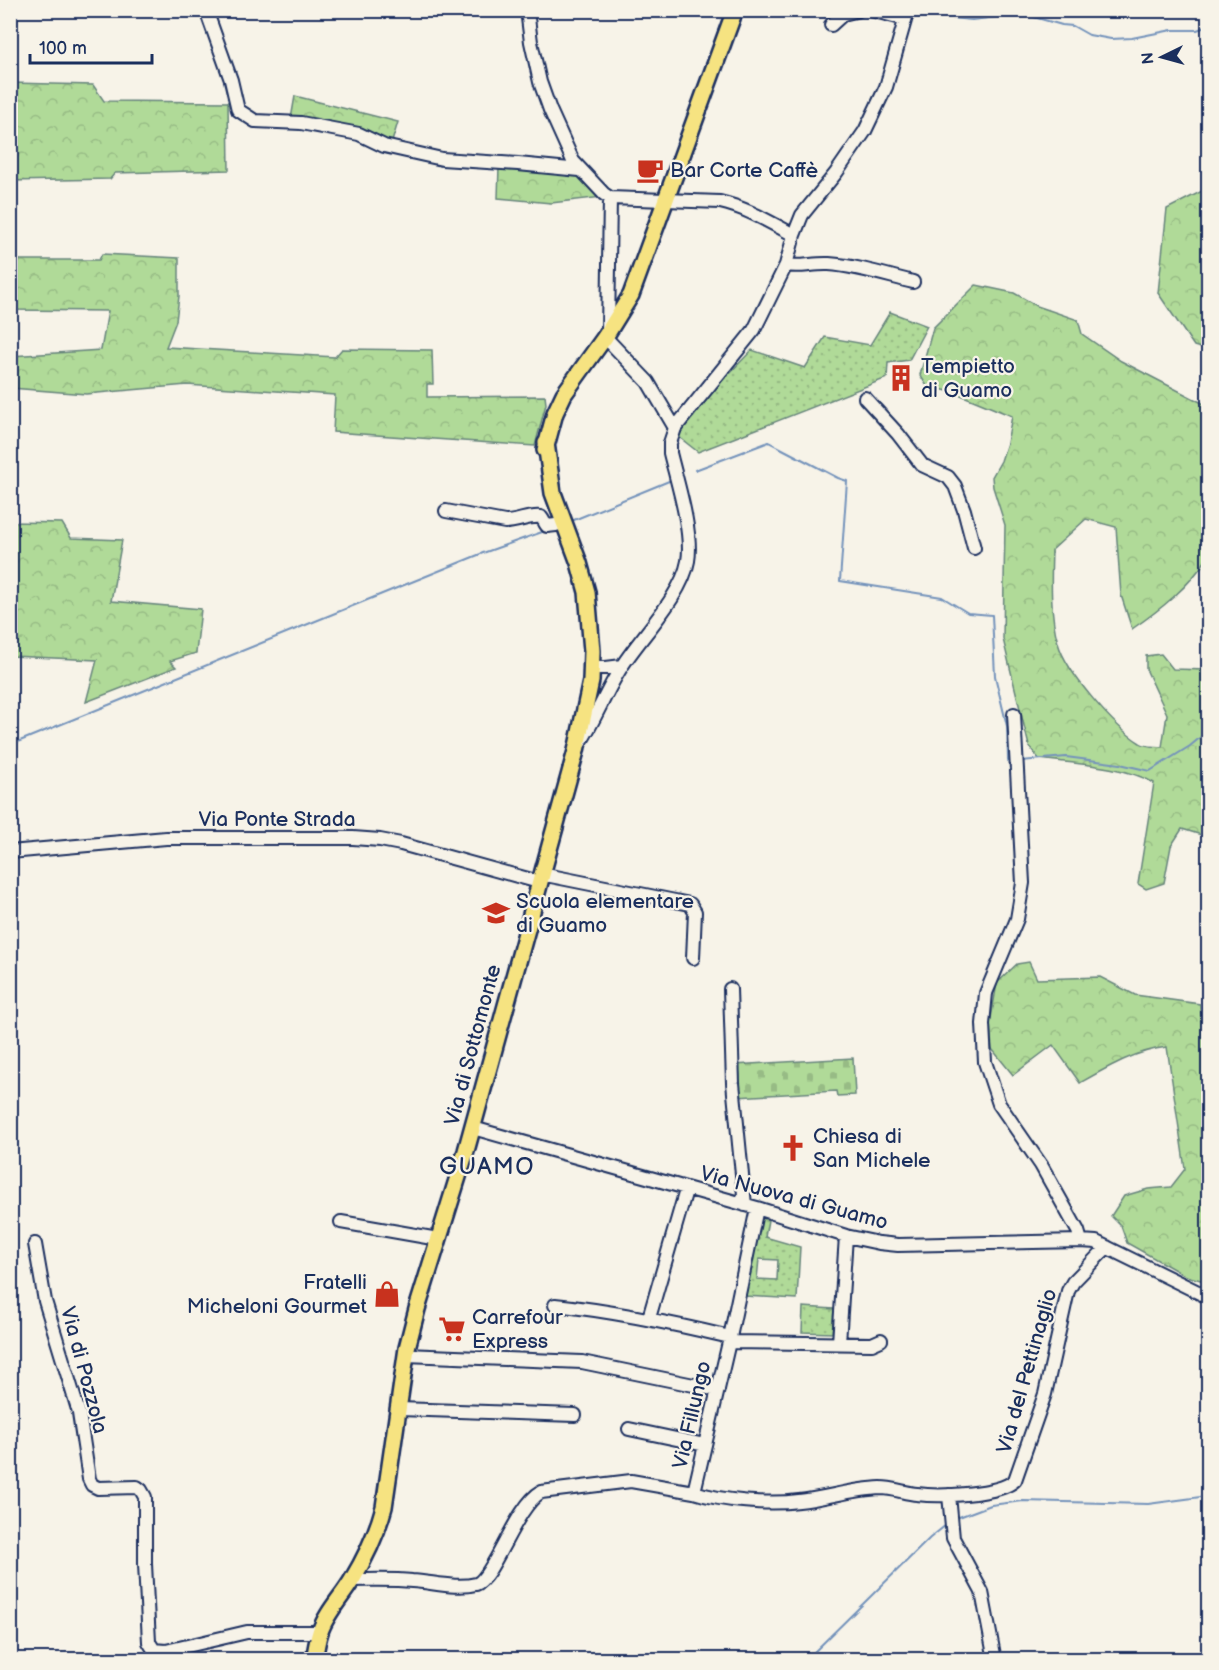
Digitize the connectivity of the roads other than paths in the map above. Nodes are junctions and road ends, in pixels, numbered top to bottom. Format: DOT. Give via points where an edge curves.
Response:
graph roads {
  1 [pos="206,10"];
  2 [pos="527,10"];
  3 [pos="735,10"];
  4 [pos="859,10"];
  5 [pos="871,10"];
  6 [pos="907,15"];
  7 [pos="831,25"];
  8 [pos="580,170"];
  9 [pos="610,198"];
  10 [pos="665,199"];
  11 [pos="794,235"];
  12 [pos="786,265"];
  13 [pos="912,282"];
  14 [pos="606,334"];
  15 [pos="865,398"];
  16 [pos="675,428"];
  17 [pos="546,443"];
  18 [pos="446,511"];
  19 [pos="548,523"];
  20 [pos="974,548"];
  21 [pos="587,604"];
  22 [pos="622,666"];
  23 [pos="591,674"];
  24 [pos="613,682"];
  25 [pos="1014,714"];
  26 [pos="576,749"];
  27 [pos="10,852"];
  28 [pos="540,878"];
  29 [pos="693,958"];
  30 [pos="730,989"];
  31 [pos="473,1128"];
  32 [pos="686,1190"];
  33 [pos="751,1207"];
  34 [pos="341,1222"];
  35 [pos="846,1236"];
  36 [pos="438,1239"];
  37 [pos="1081,1240"];
  38 [pos="35,1244"];
  39 [pos="1107,1247"];
  40 [pos="1209,1298"];
  41 [pos="555,1305"];
  42 [pos="649,1318"];
  43 [pos="729,1339"];
  44 [pos="881,1340"];
  45 [pos="838,1343"];
  46 [pos="406,1355"];
  47 [pos="718,1390"];
  48 [pos="399,1409"];
  49 [pos="575,1414"];
  50 [pos="629,1429"];
  51 [pos="705,1445"];
  52 [pos="694,1492"];
  53 [pos="949,1495"];
  54 [pos="352,1580"];
  55 [pos="320,1632"];
  56 [pos="314,1659"];
  57 [pos="995,1659"];
  1 -- 8 [label="street" via="238,110 255,121 301,123 359,134 384,146 442,159"];
  2 -- 8 [label="street" via="540,82 568,152"];
  3 -- 10 [label="main road, Via di Sottomonte"];
  4 -- 7 [label="street" via="843,14"];
  5 -- 6 [label="street"];
  6 -- 11 [label="street" via="886,87 865,130 802,215"];
  8 -- 9 [label="street"];
  9 -- 10 [label="street"];
  9 -- 14 [label="street"];
  10 -- 11 [label="street" via="735,205"];
  10 -- 14 [label="main road, Via di Sottomonte" via="631,295"];
  11 -- 12 [label="street"];
  12 -- 13 [label="street" via="851,266"];
  12 -- 16 [label="street" via="754,330"];
  14 -- 16 [label="street" via="648,382"];
  14 -- 17 [label="main road, Via di Sottomonte" via="564,394"];
  15 -- 20 [label="street" via="922,465 948,477 955,486"];
  16 -- 22 [label="street" via="670,453 684,512 688,564 678,588"];
  17 -- 19 [label="main road, Via di Sottomonte" via="543,459"];
  17 -- 21 [label="main road, Via di Sottomonte" via="552,493 582,570"];
  18 -- 19 [label="street" via="506,522 534,516"];
  19 -- 21 [label="main road, Via di Sottomonte"];
  21 -- 23 [label="main road, Via di Sottomonte"];
  22 -- 23 [label="street"];
  22 -- 24 [label="street"];
  23 -- 24 [label="street" via="602,684"];
  23 -- 26 [label="main road, Via di Sottomonte"];
  24 -- 26 [label="street"];
  25 -- 37 [label="street" via="1023,883 1017,919 986,993 985,1062 999,1104 1041,1165"];
  26 -- 28 [label="main road, Via di Sottomonte"];
  27 -- 28 [label="street, Via Ponte Strada" via="166,838 353,838 401,844"];
  28 -- 29 [label="street, Via Ponte Strada" via="690,904 694,912"];
  28 -- 31 [label="main road, Via di Sottomonte"];
  30 -- 33 [label="street, Via Fillungo" via="733,1083"];
  31 -- 32 [label="street, Via Nuova di Guamo"];
  31 -- 36 [label="main road, Via di Sottomonte"];
  32 -- 33 [label="street, Via Nuova di Guamo"];
  32 -- 42 [label="street"];
  33 -- 35 [label="street, Via Nuova di Guamo"];
  33 -- 43 [label="street, Via Fillungo"];
  34 -- 36 [label="street"];
  35 -- 37 [label="street, Via Nuova di Guamo" via="898,1245"];
  35 -- 45 [label="street"];
  36 -- 46 [label="main road, Via di Sottomonte"];
  37 -- 39 [label="street, Via Nuova di Guamo"];
  38 -- 55 [label="street, Via di Pozzola" via="45,1302 79,1413 89,1479 98,1488 137,1487 145,1497 149,1642 154,1650 165,1651 247,1632"];
  39 -- 40 [label="street, Via Nuova di Guamo"];
  39 -- 53 [label="street, Via del Pettinaglio" via="1068,1291 1045,1394 1015,1480 1001,1488"];
  41 -- 42 [label="street"];
  42 -- 43 [label="street"];
  43 -- 45 [label="street"];
  43 -- 47 [label="street, Via Fillungo"];
  44 -- 45 [label="street" via="873,1344"];
  46 -- 47 [label="street" via="582,1362"];
  46 -- 48 [label="main road, Via di Sottomonte"];
  47 -- 51 [label="street, Via Fillungo"];
  48 -- 49 [label="street"];
  48 -- 54 [label="main road, Via di Sottomonte" via="378,1530"];
  50 -- 51 [label="street"];
  51 -- 52 [label="street, Via Fillungo"];
  52 -- 53 [label="street, Via del Pettinaglio" via="771,1503 880,1488"];
  52 -- 54 [label="street, Via Fillungo" via="631,1481 541,1492 531,1499 481,1582 459,1585"];
  53 -- 57 [label="street" via="953,1538 982,1592"];
  54 -- 55 [label="main road, Via di Sottomonte"];
  55 -- 56 [label="main road, Via di Sottomonte"];
}
